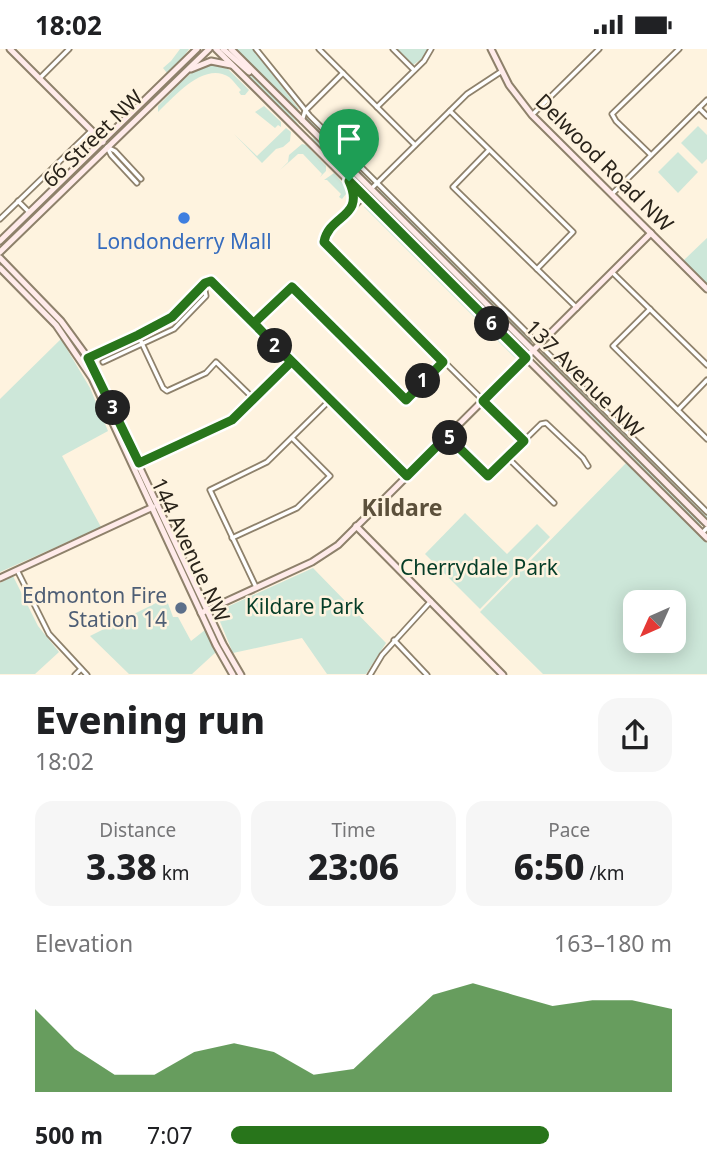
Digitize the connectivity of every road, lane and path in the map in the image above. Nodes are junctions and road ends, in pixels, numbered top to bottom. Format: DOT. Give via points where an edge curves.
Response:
graph roads {
  1 [pos="10,49"];
  2 [pos="69,49"];
  3 [pos="191,49"];
  4 [pos="197,49"];
  5 [pos="209,49"];
  6 [pos="216,49"];
  7 [pos="223,49"];
  8 [pos="233,49"];
  9 [pos="256,49"];
  10 [pos="319,49"];
  11 [pos="393,49"];
  12 [pos="431,49"];
  13 [pos="491,49"];
  14 [pos="599,49"];
  15 [pos="678,49"];
  16 [pos="185,61"];
  17 [pos="233,66"];
  18 [pos="414,70"];
  19 [pos="502,71"];
  20 [pos="343,73"];
  21 [pos="182,75"];
  22 [pos="39,79"];
  23 [pos="269,87"];
  24 [pos="707,100"];
  25 [pos="377,107"];
  26 [pos="699,108"];
  27 [pos="305,111"];
  28 [pos="450,111"];
  29 [pos="295,114"];
  30 [pos="532,115"];
  31 [pos="707,116"];
  32 [pos="302,121"];
  33 [pos="91,131"];
  34 [pos="102,142"];
  35 [pos="415,145"];
  36 [pos="107,147"];
  37 [pos="489,150"];
  38 [pos="651,155"];
  39 [pos="139,181"];
  40 [pos="349,181"];
  41 [pos="377,183"];
  42 [pos="370,189"];
  43 [pos="612,194"];
  44 [pos="364,197"];
  45 [pos="18,201"];
  46 [pos="350,210"];
  47 [pos="29,212"];
  48 [pos="0,219"];
  49 [pos="651,233"];
  50 [pos="2,238"];
  51 [pos="0,252"];
  52 [pos="0,258"];
  53 [pos="1,269"];
  54 [pos="537,269"];
  55 [pos="612,272"];
  56 [pos="204,284"];
  57 [pos="707,289"];
  58 [pos="577,308"];
  59 [pos="650,309"];
  60 [pos="254,323"];
  61 [pos="138,335"];
  62 [pos="143,345"];
  63 [pos="539,345"];
  64 [pos="533,351"];
  65 [pos="526,358"];
  66 [pos="85,360"];
  67 [pos="103,362"];
  68 [pos="291,362"];
  69 [pos="443,362"];
  70 [pos="707,365"];
  71 [pos="707,380"];
  72 [pos="254,399"];
  73 [pos="330,400"];
  74 [pos="483,401"];
  75 [pos="678,410"];
  76 [pos="447,436"];
  77 [pos="292,438"];
  78 [pos="707,439"];
  79 [pos="524,441"];
  80 [pos="508,458"];
  81 [pos="136,464"];
  82 [pos="589,466"];
  83 [pos="407,476"];
  84 [pos="554,503"];
  85 [pos="155,506"];
  86 [pos="707,512"];
  87 [pos="356,526"];
  88 [pos="705,528"];
  89 [pos="232,538"];
  90 [pos="707,538"];
  91 [pos="17,570"];
  92 [pos="0,578"];
  93 [pos="256,587"];
  94 [pos="431,601"];
  95 [pos="204,612"];
  96 [pos="394,640"];
  97 [pos="81,669"];
  98 [pos="75,674"];
  99 [pos="87,674"];
  100 [pos="233,674"];
  101 [pos="241,674"];
  102 [pos="370,674"];
  103 [pos="427,674"];
  104 [pos="503,674"];
  1 -- 22 [label="street"];
  2 -- 22 [label="street"];
  3 -- 16 [label="street"];
  4 -- 16 [label="street, 66 Street NW"];
  5 -- 21 [label="street, 66 Street NW"];
  6 -- 17 [label="street, 137 Avenue NW"];
  7 -- 23 [label="street"];
  8 -- 23 [label="street, 137 Avenue NW"];
  9 -- 27 [label="street, 137 Avenue NW"];
  10 -- 20 [label="street"];
  11 -- 18 [label="street"];
  12 -- 18 [label="street"];
  13 -- 19 [label="street, Delwood Road NW"];
  14 -- 30 [label="street"];
  15 -- 38 [label="street" via="612,114"];
  16 -- 34 [label="street, 66 Street NW"];
  17 -- 21 [label="street" via="211,61"];
  17 -- 40 [label="street, 137 Avenue NW"];
  18 -- 25 [label="street"];
  19 -- 28 [label="street" via="474,88"];
  19 -- 30 [label="street, Delwood Road NW"];
  20 -- 25 [label="street"];
  20 -- 27 [label="street"];
  21 -- 36 [label="street, 66 Street NW"];
  22 -- 33 [label="street"];
  23 -- 29 [label="street, 137 Avenue NW"];
  24 -- 26 [label="street"];
  25 -- 35 [label="street"];
  26 -- 31 [label="street"];
  26 -- 38 [label="street"];
  27 -- 29 [label="street"];
  27 -- 32 [label="street"];
  27 -- 41 [label="street, 137 Avenue NW"];
  28 -- 35 [label="street"];
  28 -- 37 [label="street"];
  29 -- 32 [label="street, 137 Avenue NW"];
  30 -- 43 [label="street, Delwood Road NW"];
  32 -- 42 [label="street, 137 Avenue NW"];
  33 -- 34 [label="street"];
  33 -- 45 [label="street, 66 Street NW"];
  34 -- 36 [label="street"];
  34 -- 47 [label="street, 66 Street NW"];
  35 -- 41 [label="street"];
  36 -- 39 [label="street"];
  36 -- 51 [label="street, 66 Street NW"];
  37 -- 54 [label="street" via="453,187"];
  37 -- 54 [label="street" via="573,232"];
  38 -- 43 [label="street"];
  40 -- 44 [label="street, 137 Avenue NW"];
  40 -- 46 [label="street" via="354,195"];
  41 -- 42 [label="street"];
  41 -- 63 [label="street, 137 Avenue NW"];
  42 -- 64 [label="street, 137 Avenue NW"];
  43 -- 49 [label="street, Delwood Road NW"];
  44 -- 46 [label="street"];
  44 -- 65 [label="street, 137 Avenue NW"];
  45 -- 47 [label="street"];
  45 -- 48 [label="street, 66 Street NW"];
  46 -- 69 [label="street" via="324,239 327,245"];
  47 -- 50 [label="street, 66 Street NW"];
  49 -- 55 [label="street"];
  49 -- 57 [label="street, Delwood Road NW"];
  52 -- 66 [label="street, 144 Avenue NW" via="61,321"];
  53 -- 66 [label="street, 144 Avenue NW"];
  54 -- 58 [label="street"];
  55 -- 58 [label="street"];
  55 -- 59 [label="street"];
  56 -- 60 [label="street" via="211,281"];
  56 -- 61 [label="street" via="172,317"];
  56 -- 62 [label="street" via="206,296 174,329"];
  58 -- 63 [label="street"];
  59 -- 70 [label="street"];
  59 -- 75 [label="street" via="613,346"];
  60 -- 68 [label="street"];
  60 -- 69 [label="street" via="292,287 406,400"];
  61 -- 62 [label="street"];
  61 -- 66 [label="street"];
  62 -- 67 [label="street"];
  62 -- 72 [label="street" via="167,391 206,373 216,362"];
  63 -- 64 [label="street"];
  63 -- 86 [label="street, 137 Avenue NW"];
  64 -- 65 [label="street"];
  64 -- 88 [label="street, 137 Avenue NW"];
  65 -- 74 [label="street"];
  65 -- 88 [label="street, 137 Avenue NW"];
  66 -- 81 [label="street, 144 Avenue NW"];
  68 -- 72 [label="street"];
  68 -- 73 [label="street"];
  69 -- 74 [label="street"];
  71 -- 75 [label="street"];
  72 -- 81 [label="street" via="232,420"];
  73 -- 77 [label="street"];
  73 -- 83 [label="street"];
  74 -- 76 [label="street"];
  74 -- 79 [label="street"];
  75 -- 78 [label="street"];
  76 -- 80 [label="street" via="488,476"];
  76 -- 83 [label="street"];
  77 -- 89 [label="street" via="267,462 210,490"];
  77 -- 89 [label="street" via="330,476 297,508"];
  79 -- 80 [label="street"];
  79 -- 82 [label="street" via="548,423"];
  80 -- 84 [label="street"];
  81 -- 85 [label="street, 144 Avenue NW"];
  83 -- 87 [label="street"];
  85 -- 91 [label="street"];
  85 -- 95 [label="street, 144 Avenue NW"];
  87 -- 93 [label="street" via="321,557"];
  87 -- 94 [label="street"];
  88 -- 90 [label="street, 137 Avenue NW"];
  89 -- 93 [label="street"];
  91 -- 92 [label="street"];
  91 -- 97 [label="street" via="48,634"];
  93 -- 95 [label="street"];
  94 -- 96 [label="street"];
  94 -- 104 [label="street"];
  95 -- 100 [label="street, 144 Avenue NW"];
  95 -- 101 [label="street, 144 Avenue NW"];
  96 -- 102 [label="street"];
  96 -- 103 [label="street"];
  97 -- 98 [label="street"];
  97 -- 99 [label="street"];
}
